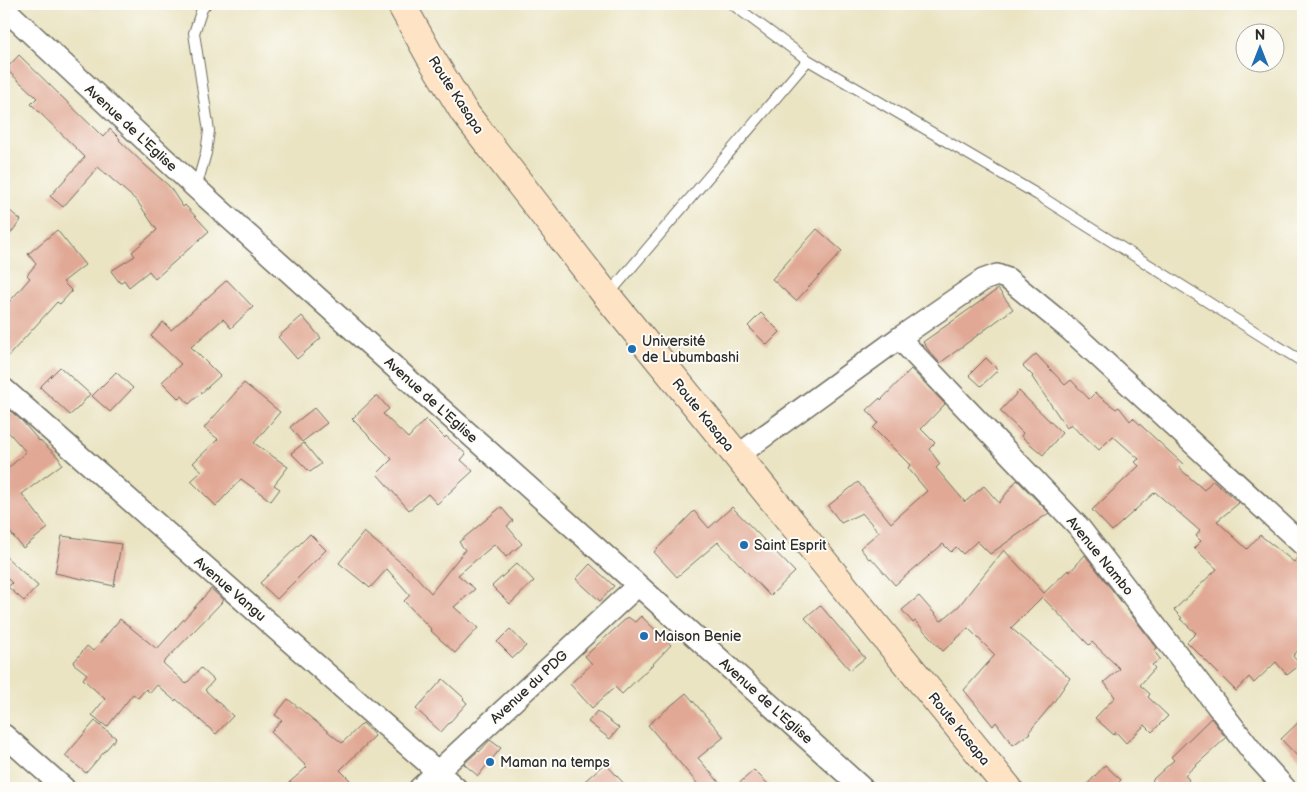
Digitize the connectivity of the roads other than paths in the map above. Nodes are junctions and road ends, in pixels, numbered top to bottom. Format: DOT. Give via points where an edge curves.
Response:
graph roads {
  1 [pos="206,4"];
  2 [pos="401,4"];
  3 [pos="732,4"];
  4 [pos="4,8"];
  5 [pos="808,60"];
  6 [pos="196,188"];
  7 [pos="607,296"];
  8 [pos="899,338"];
  9 [pos="1303,362"];
  10 [pos="4,390"];
  11 [pos="737,456"];
  12 [pos="1303,545"];
  13 [pos="638,585"];
  14 [pos="4,735"];
  15 [pos="437,773"];
  16 [pos="64,788"];
  17 [pos="420,788"];
  18 [pos="456,788"];
  19 [pos="862,788"];
  20 [pos="1008,788"];
  21 [pos="1285,788"];
  1 -- 6 [label="lane" via="194,33 209,131"];
  2 -- 7 [label="main road, Route Kasapa" via="464,112"];
  3 -- 5 [label="lane"];
  4 -- 6 [label="street, Avenue de L'Eglise"];
  5 -- 7 [label="lane"];
  5 -- 9 [label="lane" via="1038,195"];
  6 -- 13 [label="street, Avenue de L'Eglise"];
  7 -- 11 [label="main road, Route Kasapa"];
  8 -- 11 [label="street"];
  8 -- 12 [label="street" via="983,280 997,276 1008,278 1070,330"];
  8 -- 21 [label="street, Avenue Nambo" via="1079,527 1238,733"];
  10 -- 15 [label="street, Avenue Vangu"];
  11 -- 20 [label="main road, Route Kasapa"];
  13 -- 15 [label="street, Avenue du PDG"];
  13 -- 19 [label="street, Avenue de L'Eglise"];
  14 -- 16 [label="street"];
  15 -- 17 [label="street, Avenue du PDG"];
  15 -- 18 [label="street, Avenue Vangu"];
}
